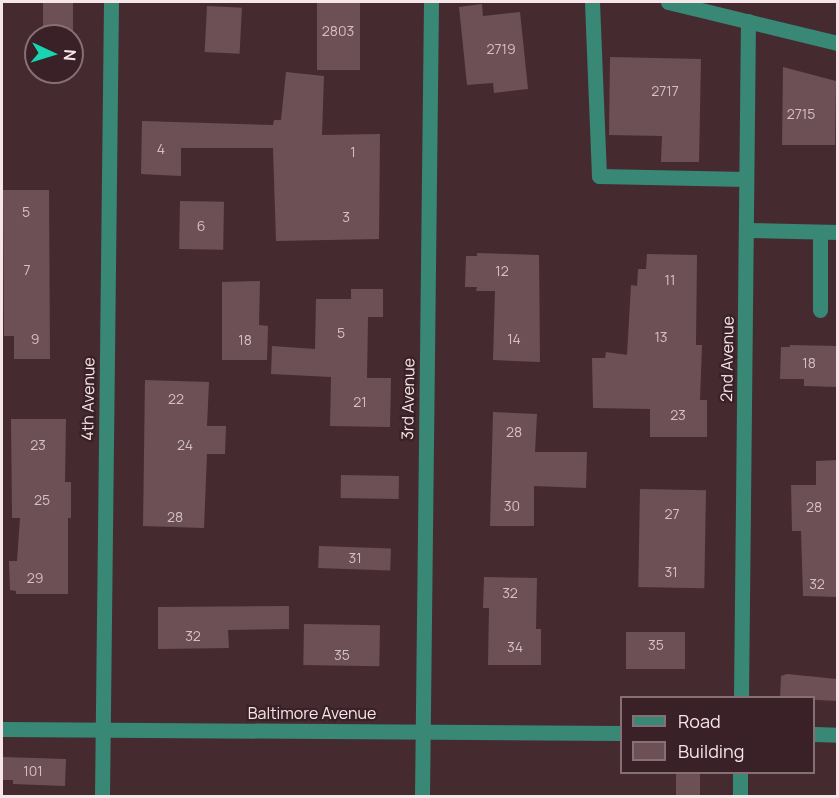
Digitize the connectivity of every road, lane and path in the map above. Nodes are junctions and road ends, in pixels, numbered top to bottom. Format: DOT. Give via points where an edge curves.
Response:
graph roads {
  1 [pos="111,2"];
  2 [pos="431,2"];
  3 [pos="592,2"];
  4 [pos="668,2"];
  5 [pos="748,21"];
  6 [pos="837,43"];
  7 [pos="746,179"];
  8 [pos="746,231"];
  9 [pos="820,232"];
  10 [pos="837,232"];
  11 [pos="820,310"];
  12 [pos="741,696"];
  13 [pos="2,729"];
  14 [pos="102,730"];
  15 [pos="422,732"];
  16 [pos="620,733"];
  17 [pos="815,734"];
  18 [pos="837,735"];
  19 [pos="740,774"];
  20 [pos="102,796"];
  21 [pos="422,796"];
  22 [pos="740,796"];
  1 -- 14 [label="street, 4th Avenue"];
  2 -- 15 [label="street, 3rd Avenue"];
  3 -- 7 [label="street" via="598,176"];
  4 -- 5 [label="street"];
  5 -- 6 [label="street"];
  5 -- 7 [label="street, 2nd Avenue"];
  7 -- 8 [label="street, 2nd Avenue"];
  8 -- 9 [label="street"];
  8 -- 12 [label="street, 2nd Avenue"];
  9 -- 10 [label="street"];
  9 -- 11 [label="street"];
  13 -- 14 [label="street, Baltimore Avenue"];
  14 -- 15 [label="street, Baltimore Avenue"];
  14 -- 20 [label="street, 4th Avenue"];
  15 -- 16 [label="street, Baltimore Avenue"];
  15 -- 21 [label="street, 3rd Avenue"];
  17 -- 18 [label="street"];
  19 -- 22 [label="street"];
}
